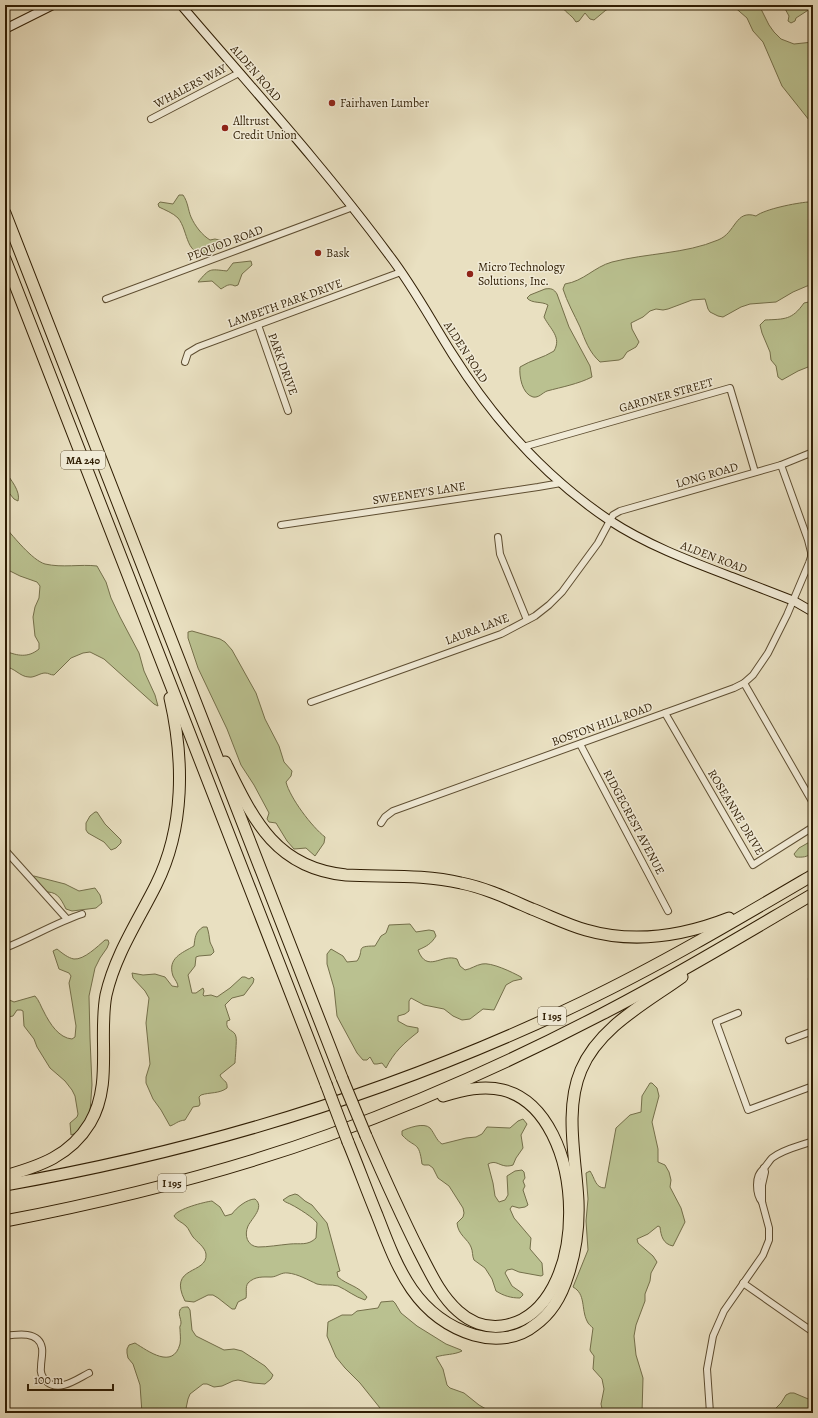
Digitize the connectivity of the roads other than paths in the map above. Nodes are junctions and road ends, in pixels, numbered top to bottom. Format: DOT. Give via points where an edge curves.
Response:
graph roads {
  1 [pos="53,5"];
  2 [pos="181,5"];
  3 [pos="5,29"];
  4 [pos="239,73"];
  5 [pos="151,119"];
  6 [pos="352,207"];
  7 [pos="5,213"];
  8 [pos="5,259"];
  9 [pos="401,272"];
  10 [pos="106,299"];
  11 [pos="258,325"];
  12 [pos="185,362"];
  13 [pos="288,410"];
  14 [pos="523,447"];
  15 [pos="813,452"];
  16 [pos="781,465"];
  17 [pos="755,472"];
  18 [pos="560,483"];
  19 [pos="610,520"];
  20 [pos="281,525"];
  21 [pos="498,537"];
  22 [pos="794,601"];
  23 [pos="813,612"];
  24 [pos="527,620"];
  25 [pos="161,660"];
  26 [pos="744,683"];
  27 [pos="311,702"];
  28 [pos="197,706"];
  29 [pos="665,713"];
  30 [pos="580,744"];
  31 [pos="813,803"];
  32 [pos="381,823"];
  33 [pos="813,828"];
  34 [pos="5,850"];
  35 [pos="813,875"];
  36 [pos="813,894"];
  37 [pos="766,902"];
  38 [pos="668,912"];
  39 [pos="82,914"];
  40 [pos="67,919"];
  41 [pos="730,942"];
  42 [pos="5,948"];
  43 [pos="738,1013"];
  44 [pos="813,1031"];
  45 [pos="789,1040"];
  46 [pos="813,1086"];
  47 [pos="376,1117"];
  48 [pos="813,1141"];
  49 [pos="5,1176"];
  50 [pos="5,1185"];
  51 [pos="5,1221"];
  52 [pos="743,1283"];
  53 [pos="813,1332"];
  54 [pos="5,1336"];
  55 [pos="89,1373"];
  56 [pos="710,1413"];
  1 -- 3 [label="main road"];
  2 -- 4 [label="main road, ALDEN ROAD"];
  4 -- 5 [label="street, WHALERS WAY"];
  4 -- 6 [label="main road, ALDEN ROAD"];
  6 -- 9 [label="main road, ALDEN ROAD"];
  6 -- 10 [label="street, PEQUOD ROAD"];
  7 -- 28 [label="highway, MA 240"];
  8 -- 25 [label="highway, MA 240"];
  9 -- 11 [label="street, LAMBETH PARK DRIVE"];
  9 -- 14 [label="main road, ALDEN ROAD" via="478,393"];
  11 -- 12 [label="street, LAMBETH PARK DRIVE" via="194,349 188,353"];
  11 -- 13 [label="street, PARK DRIVE"];
  14 -- 17 [label="street, GARDNER STREET" via="730,388"];
  14 -- 18 [label="main road, ALDEN ROAD"];
  15 -- 16 [label="street, LONG ROAD"];
  16 -- 17 [label="street, LONG ROAD"];
  16 -- 22 [label="street, BOSTON HILL ROAD" via="811,552"];
  17 -- 19 [label="street, LONG ROAD" via="620,511"];
  18 -- 19 [label="main road, ALDEN ROAD"];
  18 -- 20 [label="street, SWEENEY'S LANE"];
  19 -- 22 [label="main road, ALDEN ROAD" via="667,552"];
  19 -- 24 [label="street, LAURA LANE" via="598,543 562,592 549,605"];
  21 -- 24 [label="street" via="500,554"];
  22 -- 23 [label="main road, ALDEN ROAD"];
  22 -- 26 [label="street, BOSTON HILL ROAD" via="768,653 753,675"];
  24 -- 27 [label="street, LAURA LANE" via="501,634"];
  25 -- 41 [label="highway, bridge" via="395,1260 408,1285 425,1305 463,1331 479,1337 509,1337 530,1329 543,1319 554,1305 567,1278 577,1235 573,1104 576,1083 585,1062 599,1040 613,1027"];
  25 -- 49 [label="highway" via="178,749 179,795 176,824 162,873 123,948 109,986 103,1016 103,1082 99,1102 86,1129 64,1152 42,1164"];
  26 -- 29 [label="street, BOSTON HILL ROAD"];
  26 -- 31 [label="street"];
  28 -- 37 [label="highway" via="258,824 284,852 316,869 335,874 427,878 461,883 492,892 580,928 622,937 650,937 690,931"];
  28 -- 47 [label="highway, bridge" via="342,1078 397,1206 434,1280 454,1307 477,1323 498,1326 519,1321 533,1312 550,1292 561,1270 570,1216 568,1185 561,1155 537,1111 524,1100 508,1092 481,1088"];
  29 -- 30 [label="street, BOSTON HILL ROAD"];
  29 -- 33 [label="street, ROSEANNE DRIVE" via="753,865"];
  30 -- 32 [label="street, BOSTON HILL ROAD" via="393,811"];
  30 -- 38 [label="street, RIDGECREST AVENUE"];
  34 -- 40 [label="street"];
  35 -- 37 [label="highway, I 195"];
  36 -- 41 [label="highway, I 195"];
  37 -- 50 [label="highway, I 195" via="672,956 592,997 430,1068 338,1101 213,1139 105,1165"];
  39 -- 40 [label="street"];
  40 -- 42 [label="street"];
  41 -- 47 [label="highway, I 195" via="633,998 560,1036 475,1076"];
  43 -- 46 [label="street" via="716,1022 748,1110"];
  44 -- 45 [label="street"];
  47 -- 51 [label="highway, I 195" via="312,1141 218,1170 108,1199"];
  48 -- 52 [label="street" via="778,1155 760,1170 757,1184 769,1228 768,1244"];
  52 -- 53 [label="street"];
  52 -- 56 [label="street" via="724,1311 711,1343 707,1376"];
  54 -- 55 [label="street" via="24,1334 37,1338 42,1349 42,1375 53,1385 64,1385"];
}
